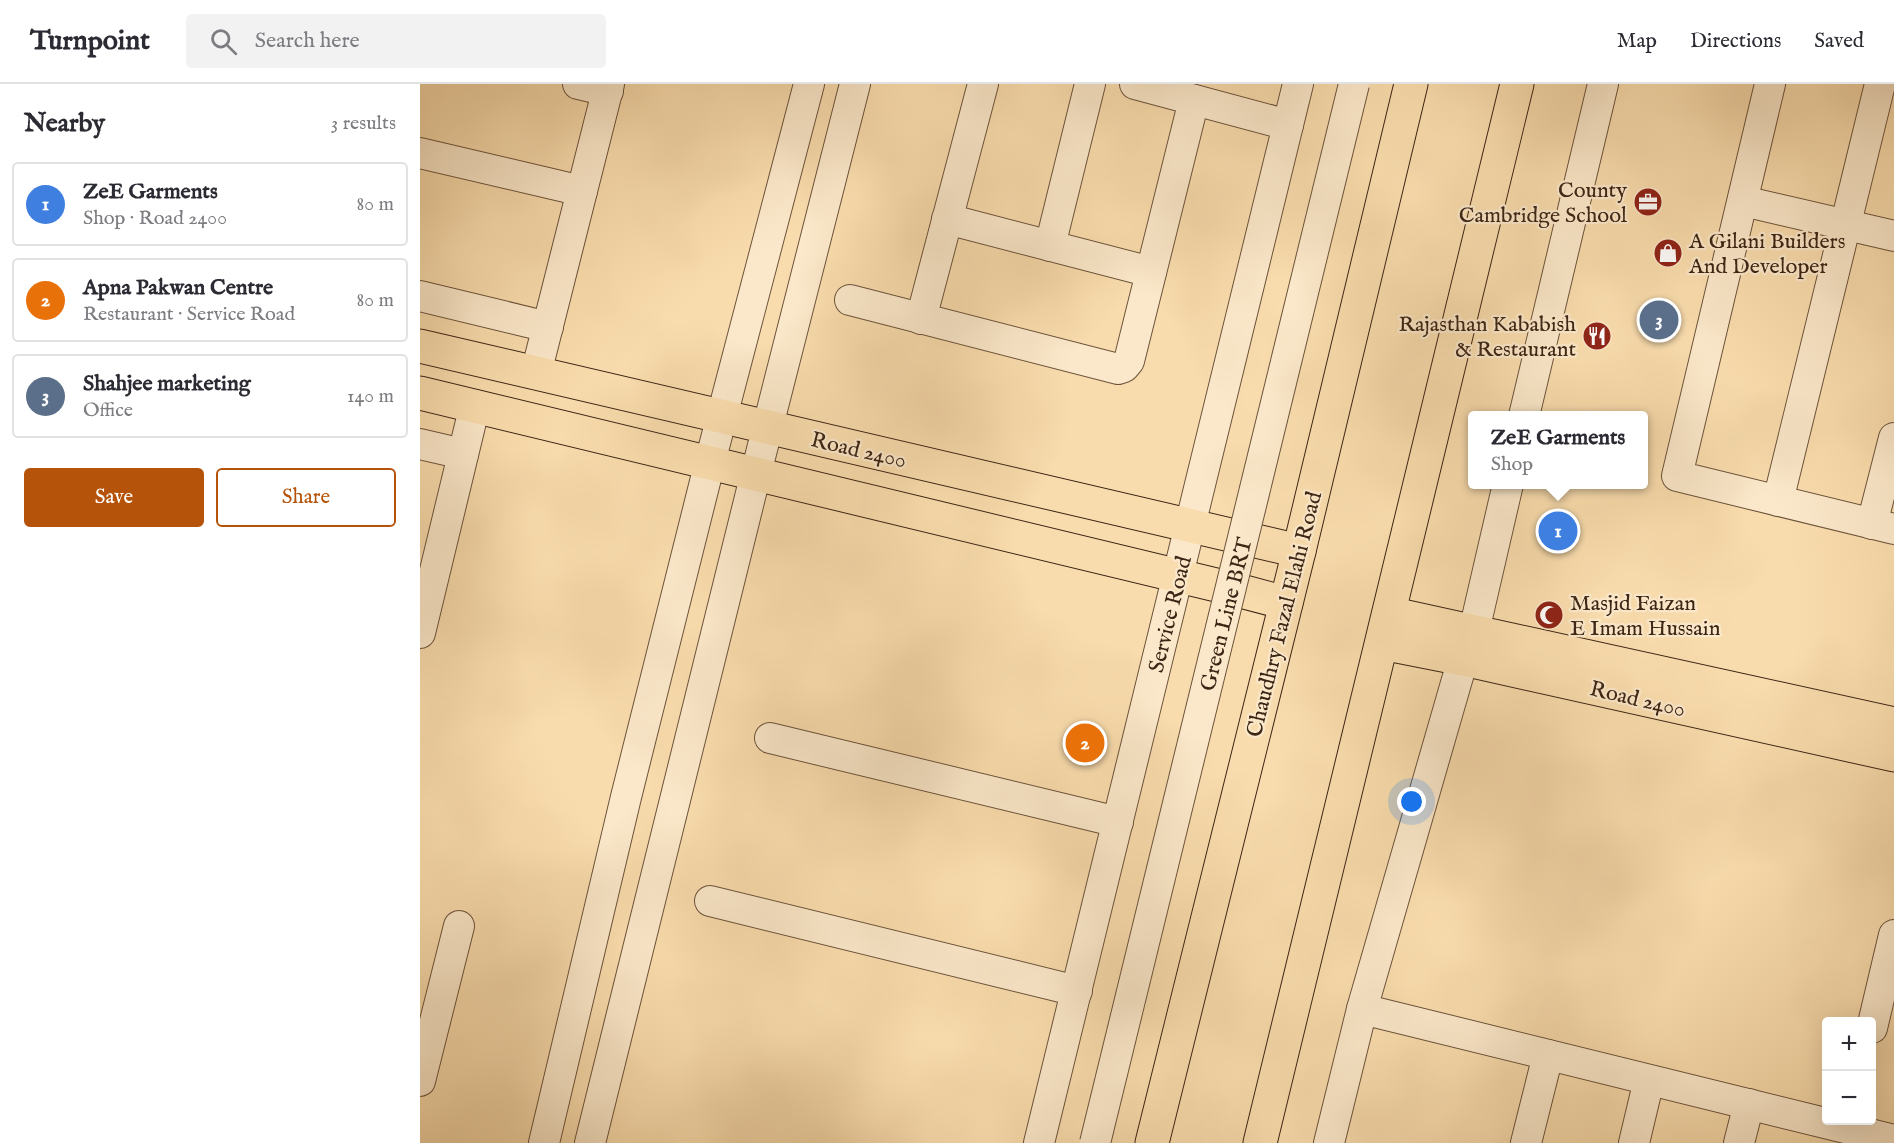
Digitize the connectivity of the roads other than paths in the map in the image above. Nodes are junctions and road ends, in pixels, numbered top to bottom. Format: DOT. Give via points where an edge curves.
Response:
graph roads {
  1 [pos="578,84"];
  2 [pos="809,84"];
  3 [pos="855,84"];
  4 [pos="983,84"];
  5 [pos="1090,84"];
  6 [pos="1136,84"];
  7 [pos="1298,84"];
  8 [pos="1354,84"];
  9 [pos="1411,84"];
  10 [pos="1517,84"];
  11 [pos="1603,84"];
  12 [pos="1770,84"];
  13 [pos="1880,84"];
  14 [pos="609,87"];
  15 [pos="1194,100"];
  16 [pos="1288,125"];
  17 [pos="420,153"];
  18 [pos="582,191"];
  19 [pos="1743,201"];
  20 [pos="947,219"];
  21 [pos="1846,225"];
  22 [pos="1894,236"];
  23 [pos="1050,246"];
  24 [pos="1151,272"];
  25 [pos="420,296"];
  26 [pos="850,300"];
  27 [pos="921,319"];
  28 [pos="548,327"];
  29 [pos="420,346"];
  30 [pos="536,373"];
  31 [pos="420,393"];
  32 [pos="475,405"];
  33 [pos="1525,411"];
  34 [pos="722,417"];
  35 [pos="767,427"];
  36 [pos="1894,438"];
  37 [pos="420,444"];
  38 [pos="463,454"];
  39 [pos="710,462"];
  40 [pos="756,473"];
  41 [pos="1507,489"];
  42 [pos="1778,501"];
  43 [pos="1191,526"];
  44 [pos="1883,526"];
  45 [pos="1299,551"];
  46 [pos="1179,576"];
  47 [pos="424,601"];
  48 [pos="1286,603"];
  49 [pos="1386,628"];
  50 [pos="420,633"];
  51 [pos="1468,645"];
  52 [pos="1894,724"];
  53 [pos="770,738"];
  54 [pos="1894,755"];
  55 [pos="1118,822"];
  56 [pos="710,901"];
  57 [pos="459,926"];
  58 [pos="1894,935"];
  59 [pos="1077,991"];
  60 [pos="1362,1009"];
  61 [pos="1880,1025"];
  62 [pos="1548,1055"];
  63 [pos="1649,1080"];
  64 [pos="420,1081"];
  65 [pos="1749,1104"];
  66 [pos="1846,1131"];
  67 [pos="1894,1140"];
  68 [pos="544,1143"];
  69 [pos="590,1143"];
  70 [pos="1039,1143"];
  71 [pos="1095,1143"];
  72 [pos="1152,1143"];
  73 [pos="1260,1143"];
  74 [pos="1329,1143"];
  75 [pos="1526,1143"];
  76 [pos="1634,1143"];
  77 [pos="1739,1143"];
  1 -- 14 [label="street"];
  2 -- 34 [label="street"];
  3 -- 35 [label="street"];
  4 -- 20 [label="street"];
  5 -- 23 [label="street"];
  6 -- 15 [label="street"];
  7 -- 16 [label="street, Service Road"];
  8 -- 71 [label="street, Green Line BRT, bridge"];
  9 -- 45 [label="main road, Chaudhry Fazal Elahi Road"];
  10 -- 49 [label="main road"];
  11 -- 33 [label="street"];
  12 -- 19 [label="street"];
  13 -- 21 [label="street"];
  14 -- 18 [label="street"];
  15 -- 16 [label="street"];
  15 -- 24 [label="street"];
  16 -- 43 [label="street, Service Road"];
  17 -- 18 [label="street"];
  18 -- 28 [label="street"];
  19 -- 21 [label="street"];
  19 -- 42 [label="street" via="1677,476"];
  20 -- 23 [label="street"];
  20 -- 27 [label="street"];
  21 -- 22 [label="street"];
  21 -- 42 [label="street"];
  23 -- 24 [label="street"];
  24 -- 27 [label="street" via="1129,361 1118,369"];
  25 -- 28 [label="street"];
  26 -- 27 [label="street"];
  28 -- 30 [label="street"];
  29 -- 30 [label="main road, Road 2400"];
  30 -- 34 [label="main road, Road 2400"];
  31 -- 32 [label="main road"];
  32 -- 38 [label="street"];
  32 -- 39 [label="main road"];
  34 -- 35 [label="main road, Road 2400"];
  34 -- 39 [label="street"];
  35 -- 40 [label="street"];
  35 -- 43 [label="main road, Road 2400"];
  36 -- 44 [label="street"];
  37 -- 38 [label="street"];
  38 -- 47 [label="street"];
  39 -- 40 [label="main road"];
  39 -- 68 [label="street"];
  40 -- 46 [label="main road"];
  40 -- 69 [label="street"];
  41 -- 51 [label="street"];
  42 -- 44 [label="street"];
  43 -- 45 [label="main road, Road 2400"];
  43 -- 46 [label="street, Service Road"];
  45 -- 48 [label="main road, Chaudhry Fazal Elahi Road"];
  46 -- 48 [label="main road"];
  46 -- 55 [label="street, Service Road"];
  47 -- 50 [label="street"];
  48 -- 72 [label="main road, Chaudhry Fazal Elahi Road"];
  49 -- 51 [label="main road, Road 2400"];
  49 -- 73 [label="main road"];
  51 -- 52 [label="main road, Road 2400"];
  51 -- 54 [label="main road, Road 2400"];
  51 -- 60 [label="street"];
  53 -- 55 [label="street"];
  55 -- 59 [label="street, Service Road"];
  56 -- 59 [label="street"];
  57 -- 64 [label="street"];
  58 -- 61 [label="street"];
  59 -- 70 [label="street, Service Road"];
  60 -- 62 [label="street"];
  60 -- 74 [label="street"];
  62 -- 63 [label="street"];
  62 -- 75 [label="street"];
  63 -- 65 [label="street"];
  63 -- 76 [label="street"];
  65 -- 66 [label="street"];
  65 -- 77 [label="street"];
  66 -- 67 [label="street"];
}
